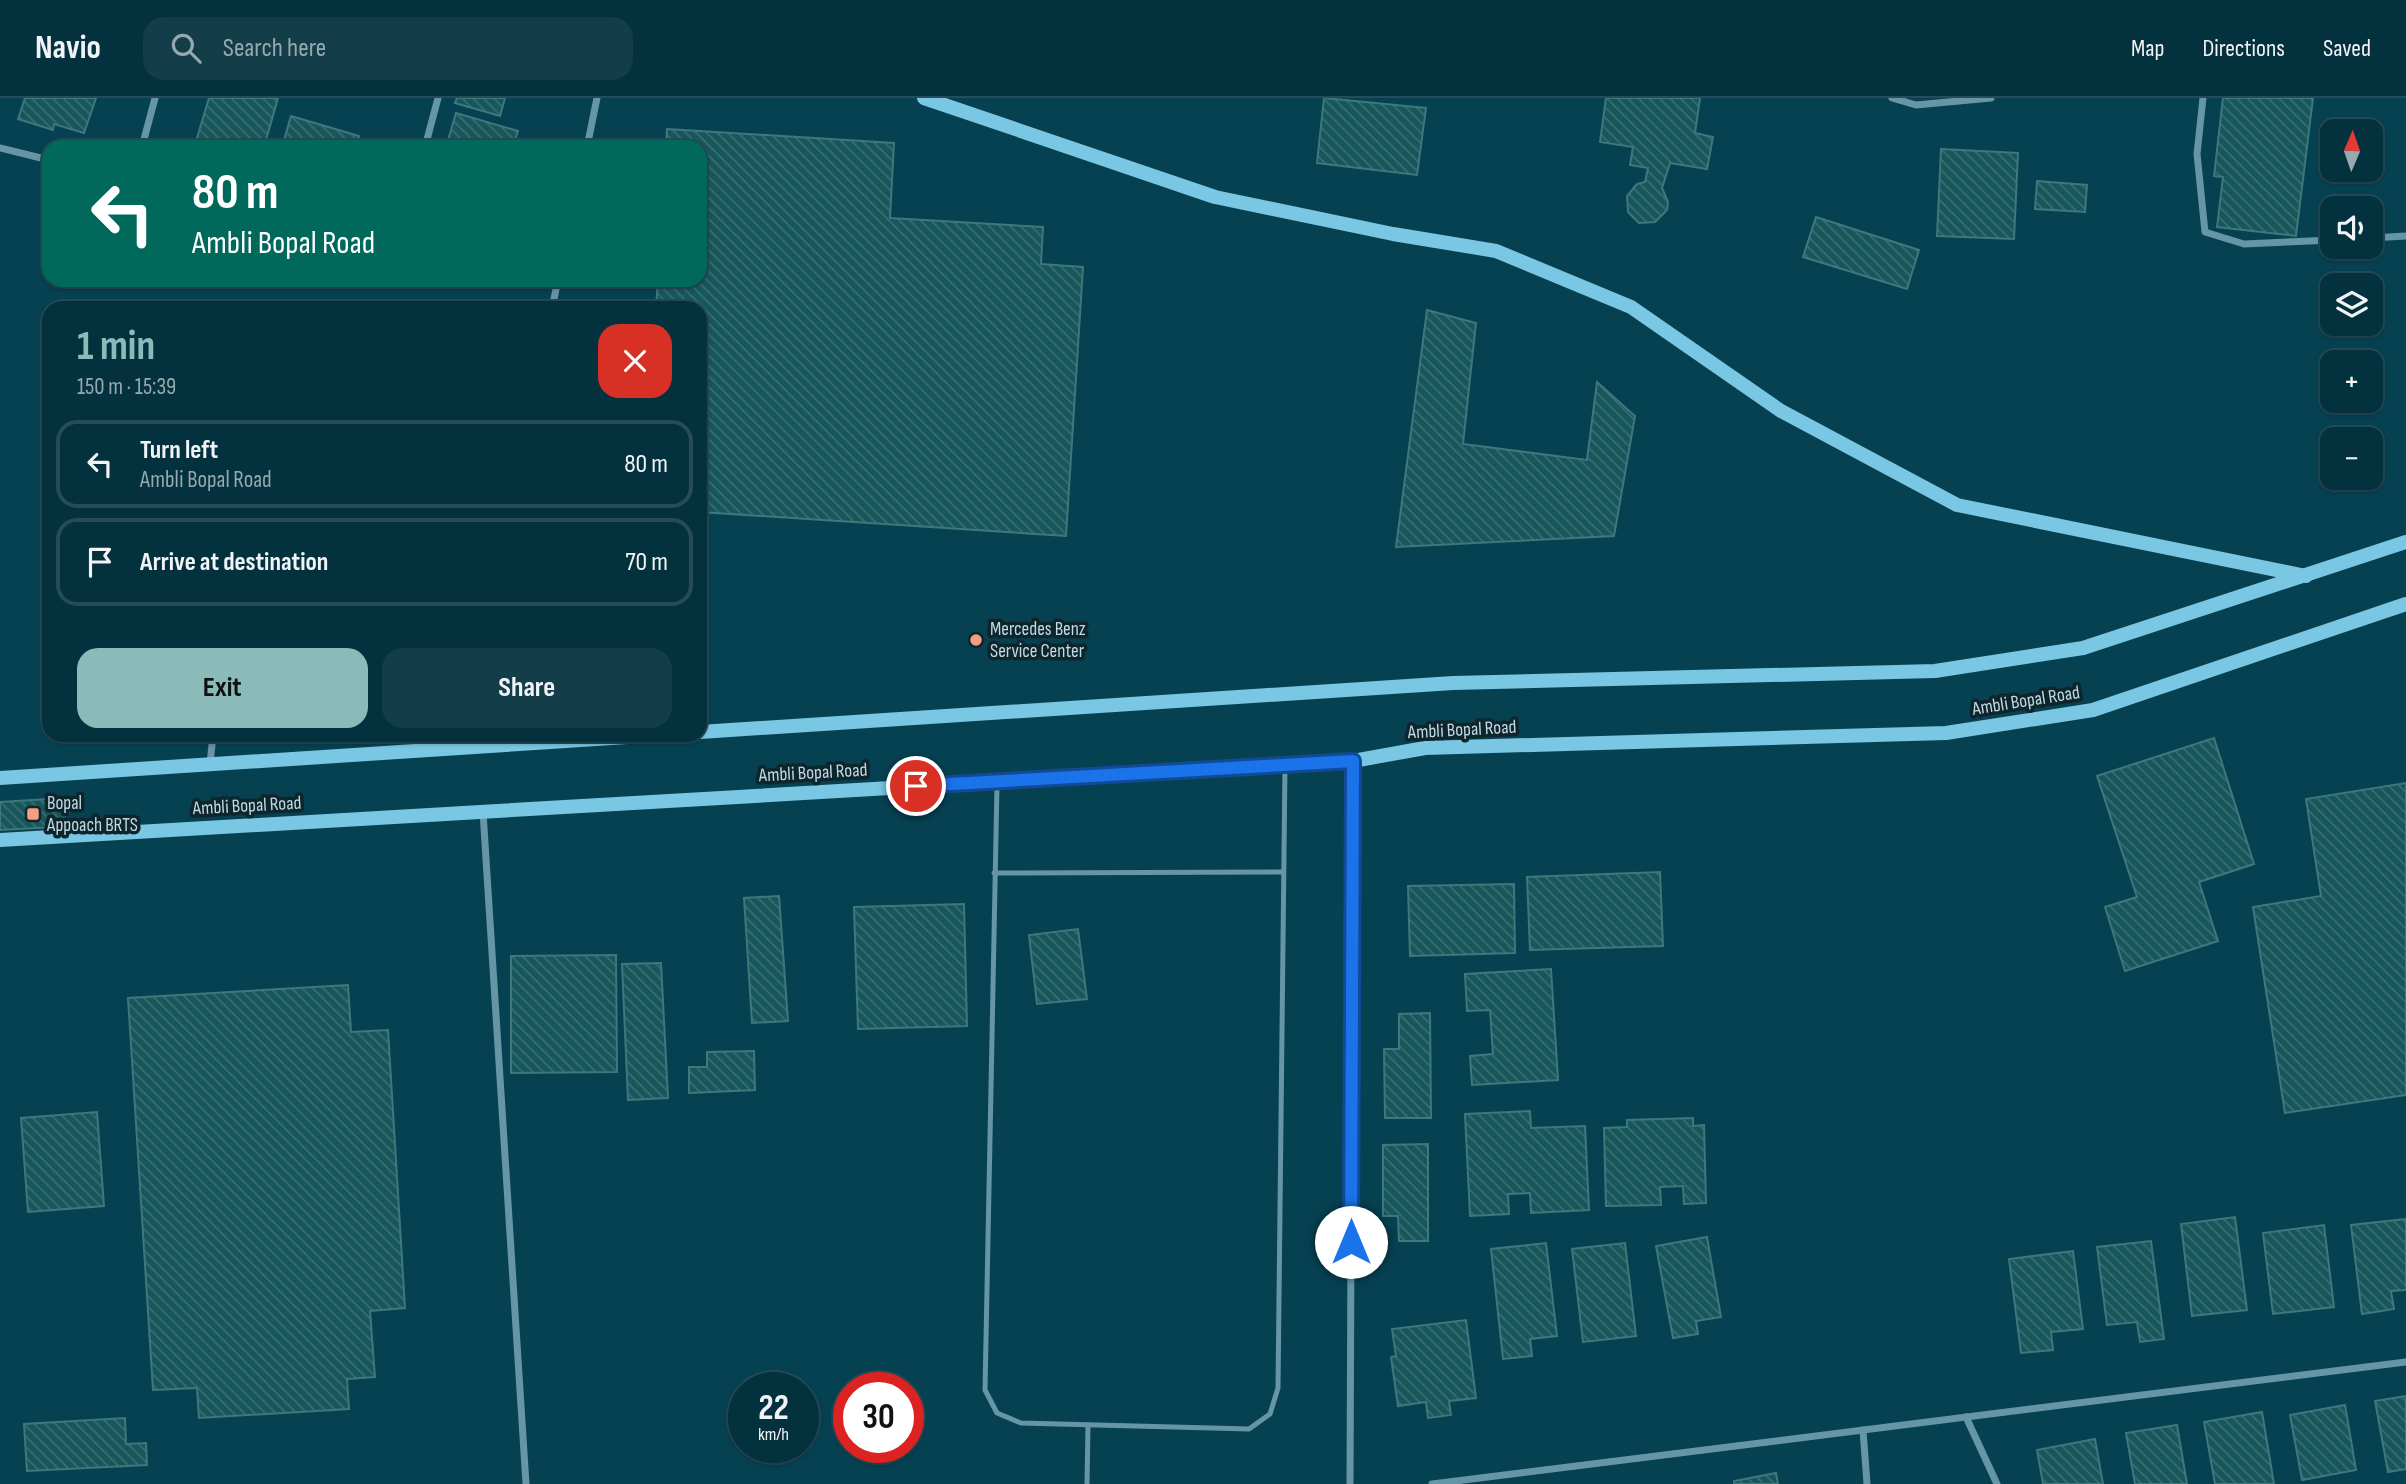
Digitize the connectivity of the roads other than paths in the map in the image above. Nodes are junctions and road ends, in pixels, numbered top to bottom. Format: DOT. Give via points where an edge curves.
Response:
graph roads {
  1 [pos="155,98"];
  2 [pos="438,98"];
  3 [pos="597,98"];
  4 [pos="924,98"];
  5 [pos="1892,98"];
  6 [pos="1991,98"];
  7 [pos="2203,98"];
  8 [pos="144,140"];
  9 [pos="427,140"];
  10 [pos="588,140"];
  11 [pos="0,148"];
  12 [pos="42,158"];
  13 [pos="2406,236"];
  14 [pos="2383,237"];
  15 [pos="2320,241"];
  16 [pos="2406,542"];
  17 [pos="2307,576"];
  18 [pos="2406,604"];
  19 [pos="707,732"];
  20 [pos="212,742"];
  21 [pos="446,742"];
  22 [pos="1353,761"];
  23 [pos="210,764"];
  24 [pos="1285,765"];
  25 [pos="0,778"];
  26 [pos="997,782"];
  27 [pos="483,812"];
  28 [pos="0,840"];
  29 [pos="1283,872"];
  30 [pos="994,873"];
  31 [pos="2406,1362"];
  32 [pos="1966,1417"];
  33 [pos="1088,1425"];
  34 [pos="1863,1430"];
  35 [pos="526,1484"];
  36 [pos="1087,1484"];
  37 [pos="1350,1484"];
  38 [pos="1432,1484"];
  39 [pos="1867,1484"];
  40 [pos="1997,1484"];
  1 -- 8 [label="street"];
  2 -- 9 [label="street"];
  3 -- 10 [label="street"];
  4 -- 17 [label="street" via="1215,197 1496,251 1631,307 1781,411 1957,505"];
  5 -- 6 [label="street" via="1916,105"];
  7 -- 15 [label="street" via="2197,154 2205,232 2244,244"];
  11 -- 12 [label="street"];
  13 -- 14 [label="street"];
  16 -- 17 [label="street"];
  17 -- 19 [label="street" via="2083,648 1935,671 1453,683"];
  18 -- 22 [label="street, Ambli Bopal Road" via="2093,710 1946,733 1425,748"];
  20 -- 23 [label="street"];
  21 -- 23 [label="street"];
  22 -- 24 [label="street, Ambli Bopal Road"];
  22 -- 37 [label="street"];
  23 -- 25 [label="street"];
  24 -- 26 [label="street, Ambli Bopal Road"];
  24 -- 29 [label="lane"];
  26 -- 27 [label="street, Ambli Bopal Road"];
  26 -- 30 [label="lane"];
  27 -- 28 [label="street, Ambli Bopal Road"];
  27 -- 35 [label="street"];
  29 -- 30 [label="lane"];
  29 -- 33 [label="lane" via="1278,1388 1270,1413 1249,1429"];
  30 -- 33 [label="lane" via="985,1390 997,1413 1021,1423"];
  31 -- 32 [label="street"];
  32 -- 34 [label="street"];
  32 -- 40 [label="street"];
  33 -- 36 [label="lane"];
  34 -- 38 [label="street"];
  34 -- 39 [label="street"];
}
